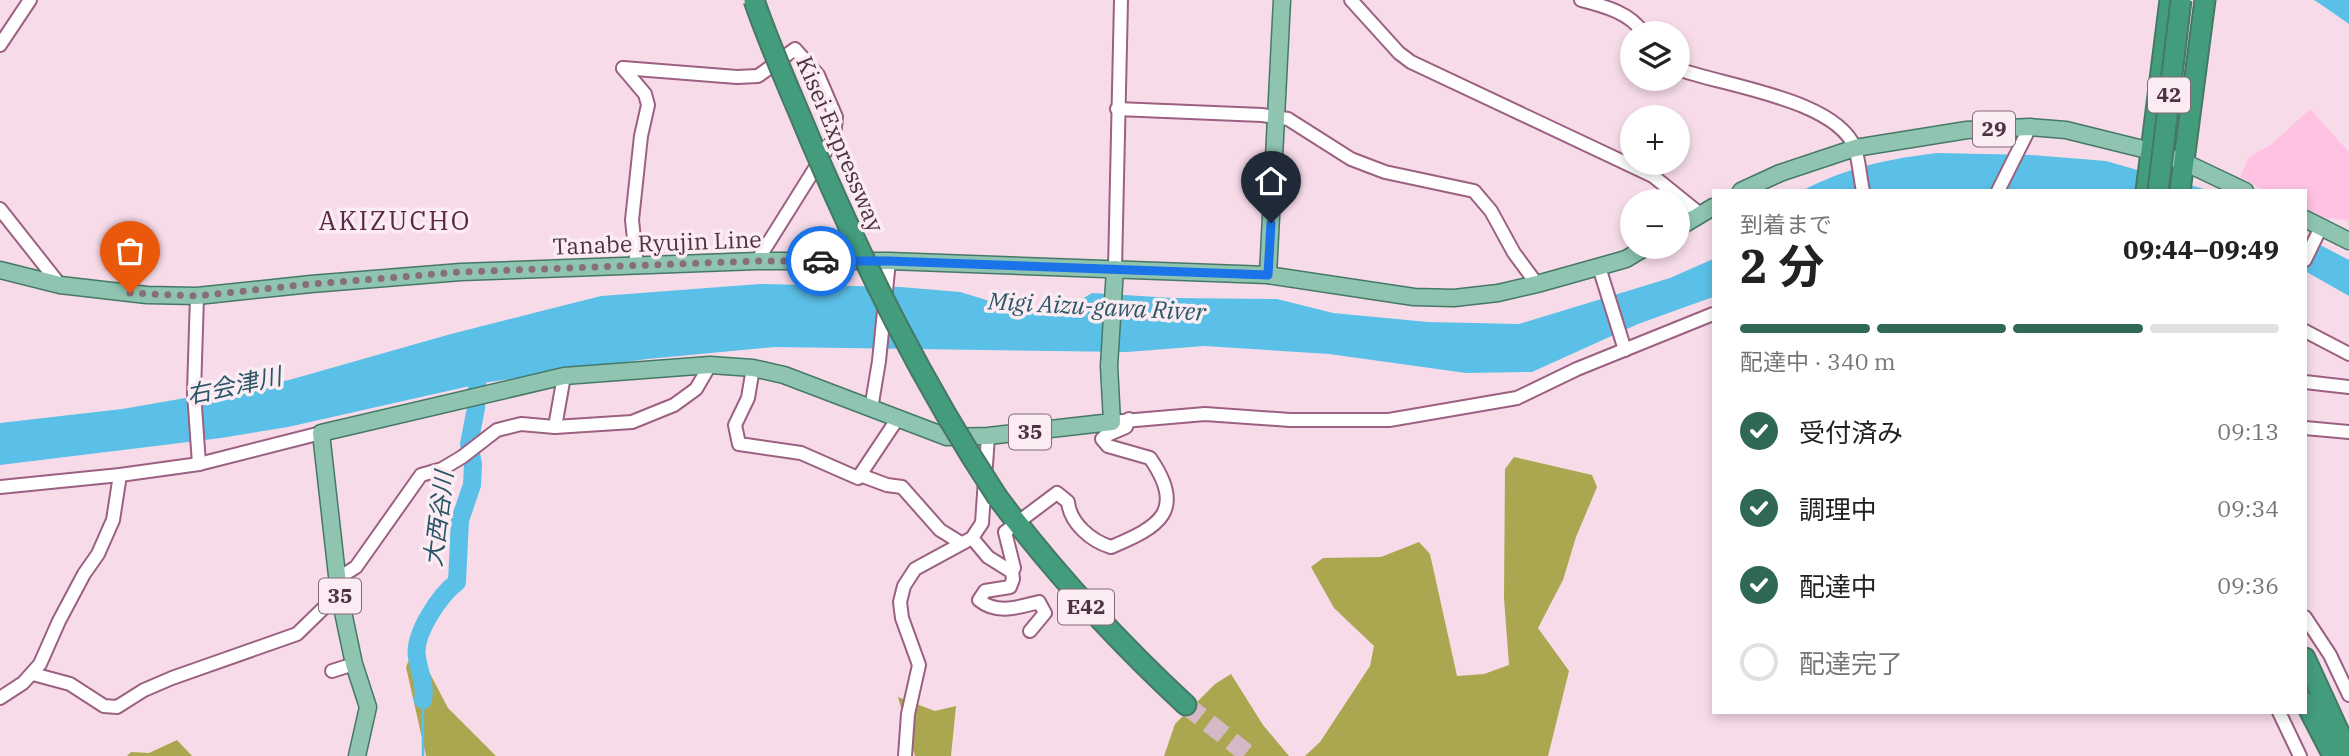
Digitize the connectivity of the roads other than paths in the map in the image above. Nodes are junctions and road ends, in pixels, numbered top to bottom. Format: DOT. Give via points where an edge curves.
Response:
graph roads {
  1 [pos="30,0"];
  2 [pos="754,0"];
  3 [pos="1121,0"];
  4 [pos="1282,0"];
  5 [pos="1351,0"];
  6 [pos="1581,0"];
  7 [pos="2170,0"];
  8 [pos="2181,0"];
  9 [pos="2194,0"];
  10 [pos="2205,0"];
  11 [pos="1633,21"];
  12 [pos="0,45"];
  13 [pos="1690,72"];
  14 [pos="1117,109"];
  15 [pos="1277,118"];
  16 [pos="2030,127"];
  17 [pos="1855,151"];
  18 [pos="2150,158"];
  19 [pos="2182,175"];
  20 [pos="1745,189"];
  21 [pos="1863,189"];
  22 [pos="1999,189"];
  23 [pos="2146,189"];
  24 [pos="2158,189"];
  25 [pos="2171,189"];
  26 [pos="2237,189"];
  27 [pos="0,209"];
  28 [pos="1707,211"];
  29 [pos="1690,221"];
  30 [pos="2307,221"];
  31 [pos="2319,231"];
  32 [pos="2349,241"];
  33 [pos="2307,256"];
  34 [pos="1626,259"];
  35 [pos="757,261"];
  36 [pos="889,261"];
  37 [pos="637,267"];
  38 [pos="0,270"];
  39 [pos="1600,270"];
  40 [pos="1114,274"];
  41 [pos="1268,275"];
  42 [pos="1537,284"];
  43 [pos="60,285"];
  44 [pos="197,296"];
  45 [pos="1712,314"];
  46 [pos="1697,322"];
  47 [pos="1712,323"];
  48 [pos="2307,332"];
  49 [pos="1625,347"];
  50 [pos="2349,354"];
  51 [pos="710,365"];
  52 [pos="753,368"];
  53 [pos="564,376"];
  54 [pos="2307,382"];
  55 [pos="2349,387"];
  56 [pos="871,409"];
  57 [pos="898,418"];
  58 [pos="1129,419"];
  59 [pos="1112,422"];
  60 [pos="555,427"];
  61 [pos="2307,428"];
  62 [pos="2349,432"];
  63 [pos="321,433"];
  64 [pos="988,436"];
  65 [pos="199,464"];
  66 [pos="120,475"];
  67 [pos="860,475"];
  68 [pos="0,487"];
  69 [pos="1025,517"];
  70 [pos="1009,529"];
  71 [pos="966,540"];
  72 [pos="1012,572"];
  73 [pos="338,586"];
  74 [pos="2307,620"];
  75 [pos="1030,631"];
  76 [pos="2307,662"];
  77 [pos="354,664"];
  78 [pos="332,671"];
  79 [pos="33,674"];
  80 [pos="2307,677"];
  81 [pos="2349,695"];
  82 [pos="0,698"];
  83 [pos="1186,705"];
  84 [pos="2307,706"];
  85 [pos="2307,713"];
  86 [pos="2280,714"];
  87 [pos="2331,753"];
  88 [pos="2349,755"];
  89 [pos="357,756"];
  90 [pos="905,756"];
  91 [pos="2300,756"];
  1 -- 12 [label="street"];
  2 -- 83 [label="highway, Kisei Expressway / E42, bridge" via="872,278 934,396 1030,540 1090,612"];
  3 -- 14 [label="street"];
  4 -- 15 [label="main road"];
  5 -- 28 [label="street" via="1411,62 1653,176"];
  6 -- 11 [label="street"];
  7 -- 18 [label="highway"];
  8 -- 24 [label="highway, 42, bridge"];
  9 -- 25 [label="highway, 42"];
  10 -- 19 [label="highway"];
  13 -- 17 [label="street" via="1825,115"];
  14 -- 15 [label="street"];
  14 -- 40 [label="street"];
  15 -- 41 [label="main road"];
  15 -- 42 [label="street" via="1288,119 1351,159 1385,172 1474,191"];
  16 -- 17 [label="main road, 29" via="1967,130"];
  16 -- 18 [label="main road, 29" via="2066,130"];
  16 -- 22 [label="street"];
  17 -- 20 [label="main road, 29" via="1780,173"];
  17 -- 21 [label="street"];
  18 -- 19 [label="main road, 29"];
  18 -- 23 [label="highway"];
  19 -- 26 [label="main road, 29"];
  27 -- 43 [label="street"];
  28 -- 29 [label="main road"];
  30 -- 31 [label="main road"];
  31 -- 32 [label="main road"];
  31 -- 33 [label="street"];
  34 -- 39 [label="main road, Tanabe Ryujin Line"];
  35 -- 36 [label="main road, Tanabe Ryujin Line"];
  35 -- 37 [label="main road, Tanabe Ryujin Line"];
  35 -- 37 [label="street" via="834,138 836,117 818,75 795,49 758,76 623,68 649,105 640,136 632,220"];
  36 -- 40 [label="main road, Tanabe Ryujin Line"];
  36 -- 56 [label="street, bridge"];
  37 -- 44 [label="main road, Tanabe Ryujin Line" via="461,272"];
  38 -- 43 [label="main road, Tanabe Ryujin Line"];
  39 -- 42 [label="main road, Tanabe Ryujin Line"];
  39 -- 49 [label="street"];
  40 -- 41 [label="main road, Tanabe Ryujin Line"];
  40 -- 59 [label="main road"];
  41 -- 42 [label="main road, Tanabe Ryujin Line" via="1454,298"];
  43 -- 44 [label="main road, Tanabe Ryujin Line"];
  44 -- 65 [label="street" via="194,393"];
  45 -- 46 [label="street"];
  46 -- 47 [label="street"];
  46 -- 49 [label="street"];
  48 -- 50 [label="street"];
  49 -- 58 [label="street" via="1517,398 1389,420 1205,414"];
  51 -- 52 [label="main road, 35"];
  51 -- 53 [label="main road, 35"];
  51 -- 60 [label="street" via="696,389 674,405 632,422"];
  52 -- 56 [label="main road, 35" via="836,393"];
  52 -- 67 [label="street" via="748,398 735,425 739,443 801,453 858,478"];
  53 -- 60 [label="street"];
  53 -- 63 [label="main road, 35"];
  54 -- 55 [label="street"];
  56 -- 57 [label="main road, 35"];
  57 -- 64 [label="main road, 35" via="947,437"];
  57 -- 67 [label="street"];
  58 -- 59 [label="street"];
  58 -- 69 [label="street" via="1126,427 1102,439 1108,446 1150,457 1159,471 1166,499 1164,512 1153,527 1111,547 1101,544 1088,535 1069,513 1068,502 1056,493"];
  59 -- 64 [label="main road, 35"];
  60 -- 73 [label="street" via="521,424 497,430 462,457 421,475"];
  61 -- 62 [label="street"];
  63 -- 65 [label="street"];
  63 -- 73 [label="main road, 35"];
  64 -- 71 [label="street" via="982,523"];
  65 -- 66 [label="street"];
  66 -- 68 [label="street"];
  66 -- 79 [label="street" via="113,520"];
  67 -- 71 [label="street" via="902,487 940,530"];
  70 -- 72 [label="street" via="1005,532"];
  71 -- 72 [label="street"];
  71 -- 90 [label="street" via="915,569 904,586 902,618 919,665"];
  72 -- 75 [label="street" via="1010,587 985,591 979,600 987,607 1011,609 1039,602 1045,613"];
  73 -- 77 [label="main road, 35"];
  73 -- 79 [label="street" via="297,634 172,678 117,707 104,706 70,684"];
  74 -- 81 [label="street"];
  76 -- 88 [label="highway"];
  77 -- 78 [label="street"];
  77 -- 89 [label="main road, 35" via="368,707"];
  79 -- 82 [label="street"];
  80 -- 88 [label="highway"];
  84 -- 87 [label="highway"];
  85 -- 87 [label="highway"];
  86 -- 91 [label="street"];
}
